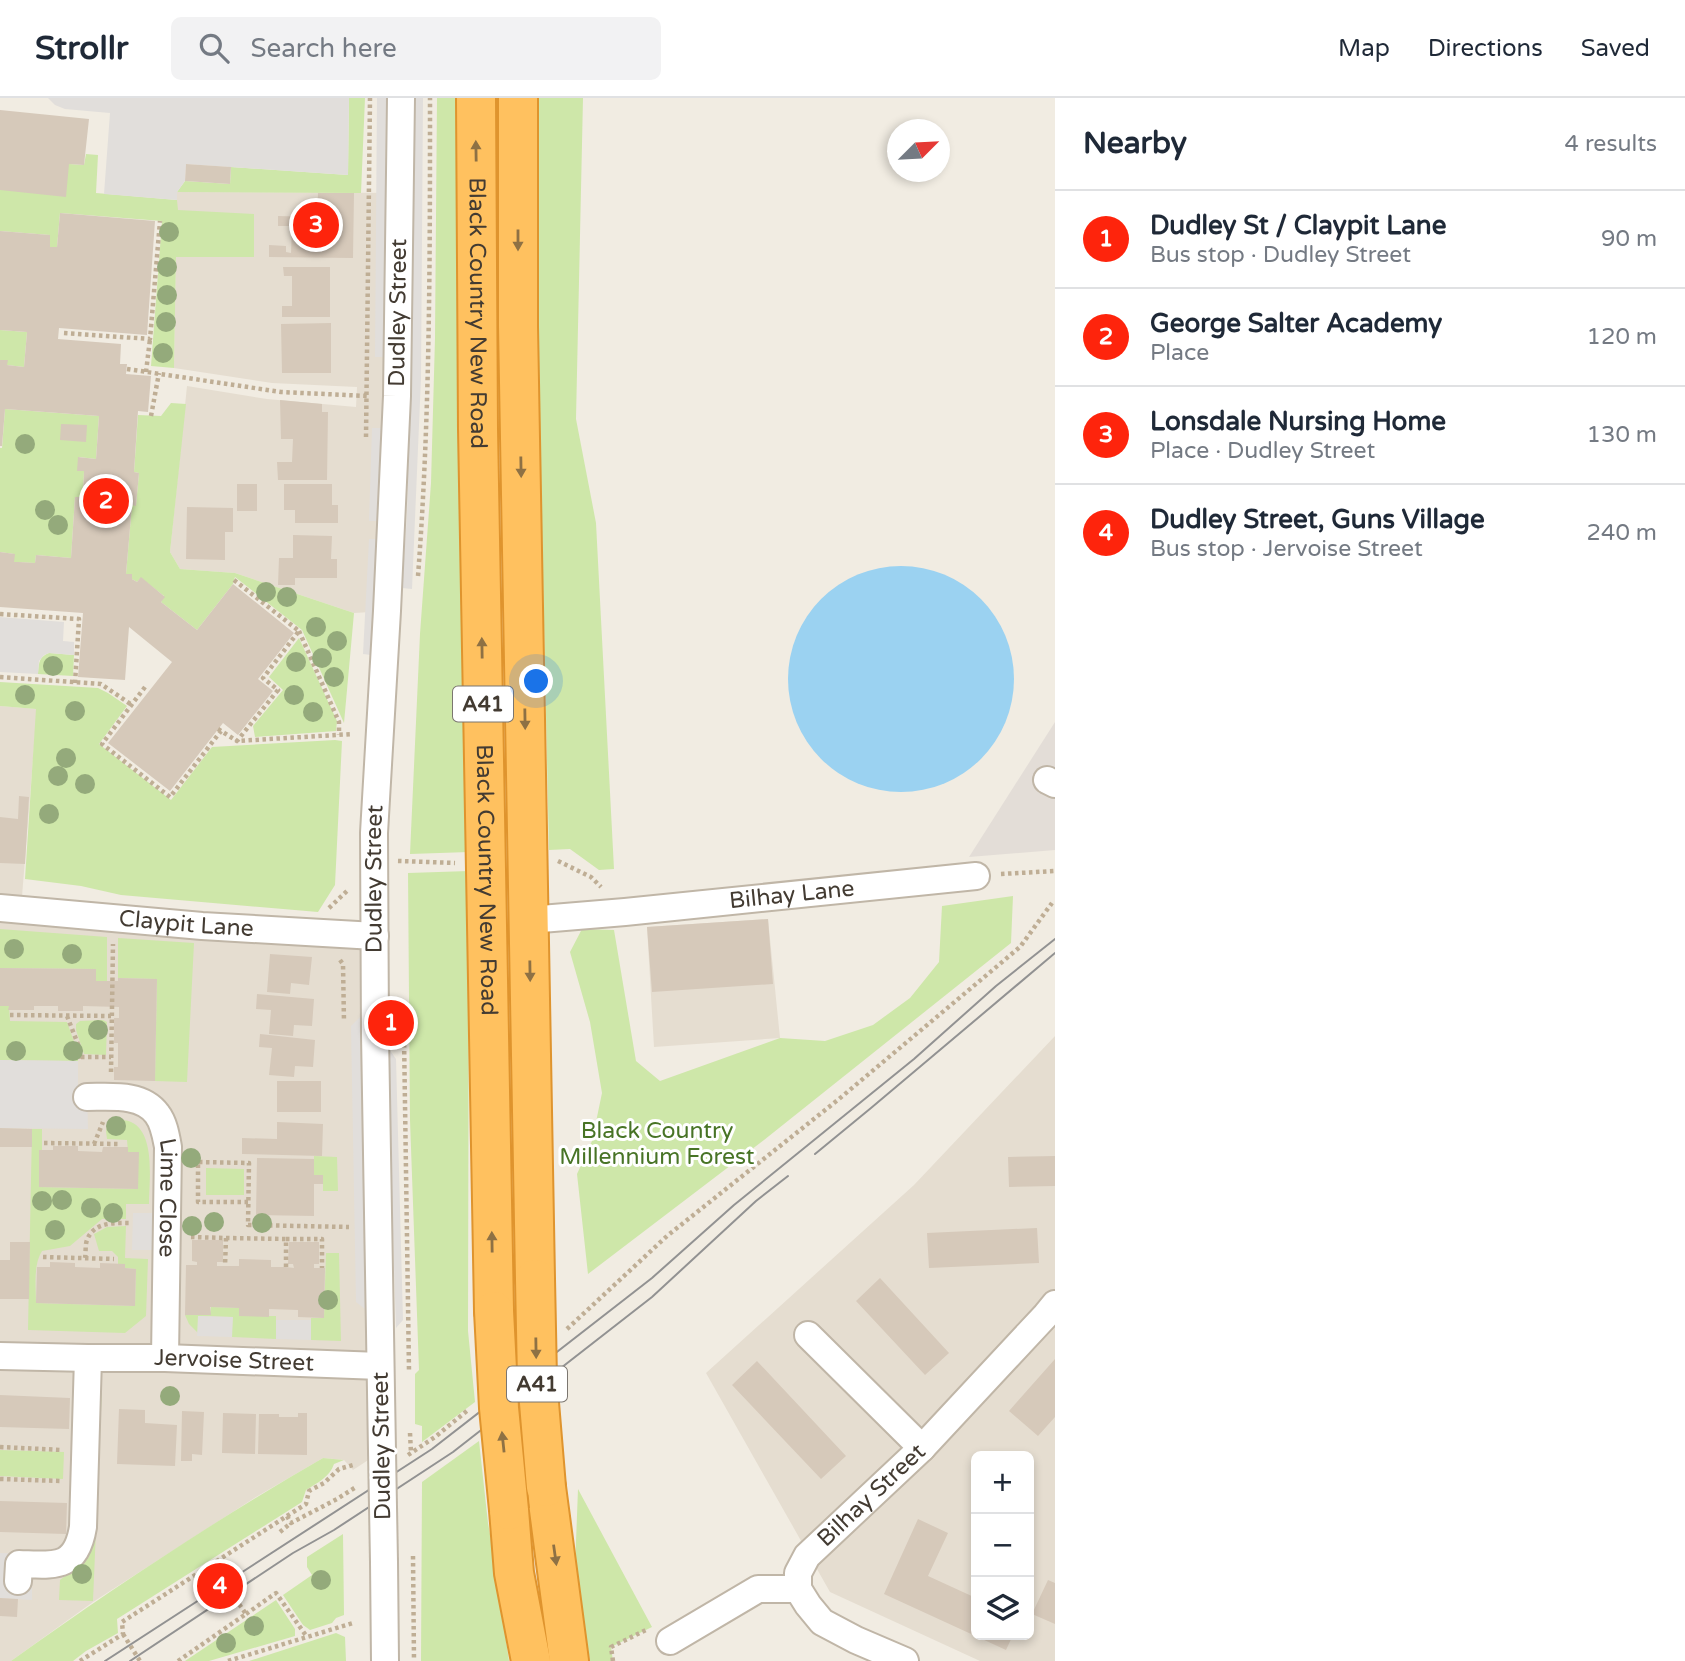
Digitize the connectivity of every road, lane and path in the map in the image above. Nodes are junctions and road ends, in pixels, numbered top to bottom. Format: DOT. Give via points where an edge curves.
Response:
graph roads {
  1 [pos="370,98"];
  2 [pos="401,98"];
  3 [pos="475,98"];
  4 [pos="518,98"];
  5 [pos="160,221"];
  6 [pos="64,333"];
  7 [pos="150,339"];
  8 [pos="127,369"];
  9 [pos="146,372"];
  10 [pos="159,373"];
  11 [pos="367,396"];
  12 [pos="151,416"];
  13 [pos="366,448"];
  14 [pos="234,580"];
  15 [pos="0,614"];
  16 [pos="299,631"];
  17 [pos="0,677"];
  18 [pos="75,683"];
  19 [pos="145,687"];
  20 [pos="132,705"];
  21 [pos="353,723"];
  22 [pos="352,734"];
  23 [pos="339,735"];
  24 [pos="237,741"];
  25 [pos="352,746"];
  26 [pos="399,852"];
  27 [pos="560,861"];
  28 [pos="458,863"];
  29 [pos="1055,871"];
  30 [pos="976,876"];
  31 [pos="348,878"];
  32 [pos="1052,903"];
  33 [pos="0,908"];
  34 [pos="625,912"];
  35 [pos="322,916"];
  36 [pos="529,920"];
  37 [pos="374,936"];
  38 [pos="113,937"];
  39 [pos="338,957"];
  40 [pos="10,1015"];
  41 [pos="66,1016"];
  42 [pos="111,1016"];
  43 [pos="344,1022"];
  44 [pos="111,1058"];
  45 [pos="111,1076"];
  46 [pos="88,1097"];
  47 [pos="105,1118"];
  48 [pos="44,1143"];
  49 [pos="94,1143"];
  50 [pos="119,1144"];
  51 [pos="248,1202"];
  52 [pos="129,1223"];
  53 [pos="248,1225"];
  54 [pos="349,1227"];
  55 [pos="226,1238"];
  56 [pos="248,1238"];
  57 [pos="286,1239"];
  58 [pos="190,1246"];
  59 [pos="43,1257"];
  60 [pos="85,1258"];
  61 [pos="114,1259"];
  62 [pos="225,1266"];
  63 [pos="286,1267"];
  64 [pos="322,1268"];
  65 [pos="1055,1304"];
  66 [pos="563,1332"];
  67 [pos="808,1335"];
  68 [pos="0,1356"];
  69 [pos="88,1358"];
  70 [pos="164,1358"];
  71 [pos="380,1366"];
  72 [pos="478,1402"];
  73 [pos="0,1447"];
  74 [pos="922,1448"];
  75 [pos="68,1450"];
  76 [pos="392,1454"];
  77 [pos="353,1465"];
  78 [pos="0,1479"];
  79 [pos="68,1481"];
  80 [pos="359,1485"];
  81 [pos="287,1516"];
  82 [pos="291,1523"];
  83 [pos="280,1532"];
  84 [pos="412,1544"];
  85 [pos="18,1581"];
  86 [pos="798,1589"];
  87 [pos="239,1604"];
  88 [pos="246,1614"];
  89 [pos="353,1623"];
  90 [pos="123,1634"];
  91 [pos="307,1637"];
  92 [pos="670,1641"];
  93 [pos="80,1661"];
  94 [pos="140,1661"];
  95 [pos="178,1661"];
  96 [pos="228,1661"];
  97 [pos="385,1661"];
  98 [pos="414,1661"];
  99 [pos="531,1661"];
  100 [pos="569,1661"];
  101 [pos="613,1661"];
  102 [pos="905,1661"];
  1 -- 11 [label="path"];
  2 -- 37 [label="street, Dudley Street" via="397,396 374,833"];
  99 -- 3 [label="highway, Black Country New Road / A41, one-way, bridge" via="514,1573 494,1311"];
  4 -- 36 [label="highway, Black Country New Road / A41, one-way"];
  5 -- 7 [label="path"];
  6 -- 7 [label="path"];
  7 -- 9 [label="path"];
  8 -- 9 [label="path"];
  9 -- 10 [label="path"];
  10 -- 11 [label="path" via="281,392"];
  10 -- 12 [label="path"];
  11 -- 13 [label="path"];
  14 -- 16 [label="path"];
  15 -- 18 [label="path" via="79,620"];
  16 -- 23 [label="path" via="339,722"];
  16 -- 24 [label="path" via="263,678 278,690"];
  17 -- 18 [label="path"];
  18 -- 20 [label="path" via="101,684"];
  19 -- 20 [label="path"];
  20 -- 24 [label="path" via="102,744 170,797 220,730"];
  21 -- 22 [label="path"];
  22 -- 23 [label="path"];
  22 -- 25 [label="path"];
  23 -- 24 [label="path"];
  26 -- 28 [label="path" via="398,862"];
  27 -- 34 [label="path" via="591,877"];
  29 -- 30 [label="path"];
  30 -- 34 [label="street, Bilhay Lane"];
  31 -- 35 [label="path" via="348,890"];
  32 -- 66 [label="path" via="1020,947 667,1236"];
  33 -- 37 [label="street, Claypit Lane"];
  34 -- 36 [label="street, Bilhay Lane"];
  36 -- 100 [label="highway, Black Country New Road / A41, one-way, bridge" via="537,1379"];
  37 -- 71 [label="street, Dudley Street"];
  38 -- 42 [label="path"];
  39 -- 43 [label="path" via="343,964"];
  40 -- 41 [label="path"];
  41 -- 42 [label="path"];
  41 -- 44 [label="path" via="81,1059"];
  42 -- 44 [label="path"];
  44 -- 45 [label="path"];
  46 -- 70 [label="street, Lime Close" via="134,1099 158,1114 164,1129 169,1147"];
  47 -- 49 [label="path"];
  48 -- 49 [label="path"];
  49 -- 50 [label="path"];
  51 -- 51 [label="path" via="198,1202 198,1162 249,1163"];
  51 -- 53 [label="path"];
  52 -- 60 [label="path" via="106,1223 94,1230 87,1240"];
  53 -- 54 [label="path"];
  53 -- 56 [label="path"];
  55 -- 56 [label="path"];
  55 -- 58 [label="path" via="190,1237"];
  55 -- 62 [label="path"];
  56 -- 57 [label="path"];
  57 -- 63 [label="path"];
  57 -- 64 [label="path" via="322,1239"];
  59 -- 60 [label="path"];
  60 -- 61 [label="path"];
  65 -- 74 [label="street, Bilhay Street"];
  67 -- 74 [label="street"];
  68 -- 69 [label="street, Jervoise Street"];
  69 -- 70 [label="street, Jervoise Street"];
  69 -- 85 [label="street" via="81,1539 76,1553 66,1561 19,1564"];
  70 -- 71 [label="street, Jervoise Street"];
  71 -- 76 [label="street, Dudley Street"];
  72 -- 76 [label="path" via="435,1437"];
  73 -- 75 [label="path"];
  74 -- 86 [label="street, Bilhay Street" via="807,1556 798,1573"];
  76 -- 97 [label="street, Dudley Street, bridge" via="384,1562"];
  77 -- 81 [label="path" via="339,1469 309,1491 306,1504"];
  78 -- 79 [label="path"];
  80 -- 82 [label="path"];
  81 -- 82 [label="path"];
  81 -- 90 [label="path" via="122,1622"];
  82 -- 83 [label="path"];
  84 -- 98 [label="path"];
  86 -- 92 [label="street" via="758,1589"];
  86 -- 102 [label="street" via="822,1622"];
  87 -- 88 [label="path"];
  88 -- 91 [label="path" via="276,1593"];
  88 -- 95 [label="path"];
  89 -- 91 [label="path"];
  90 -- 93 [label="path"];
  90 -- 94 [label="path"];
  91 -- 96 [label="path"];
  92 -- 101 [label="path" via="652,1627 611,1647"];
}
